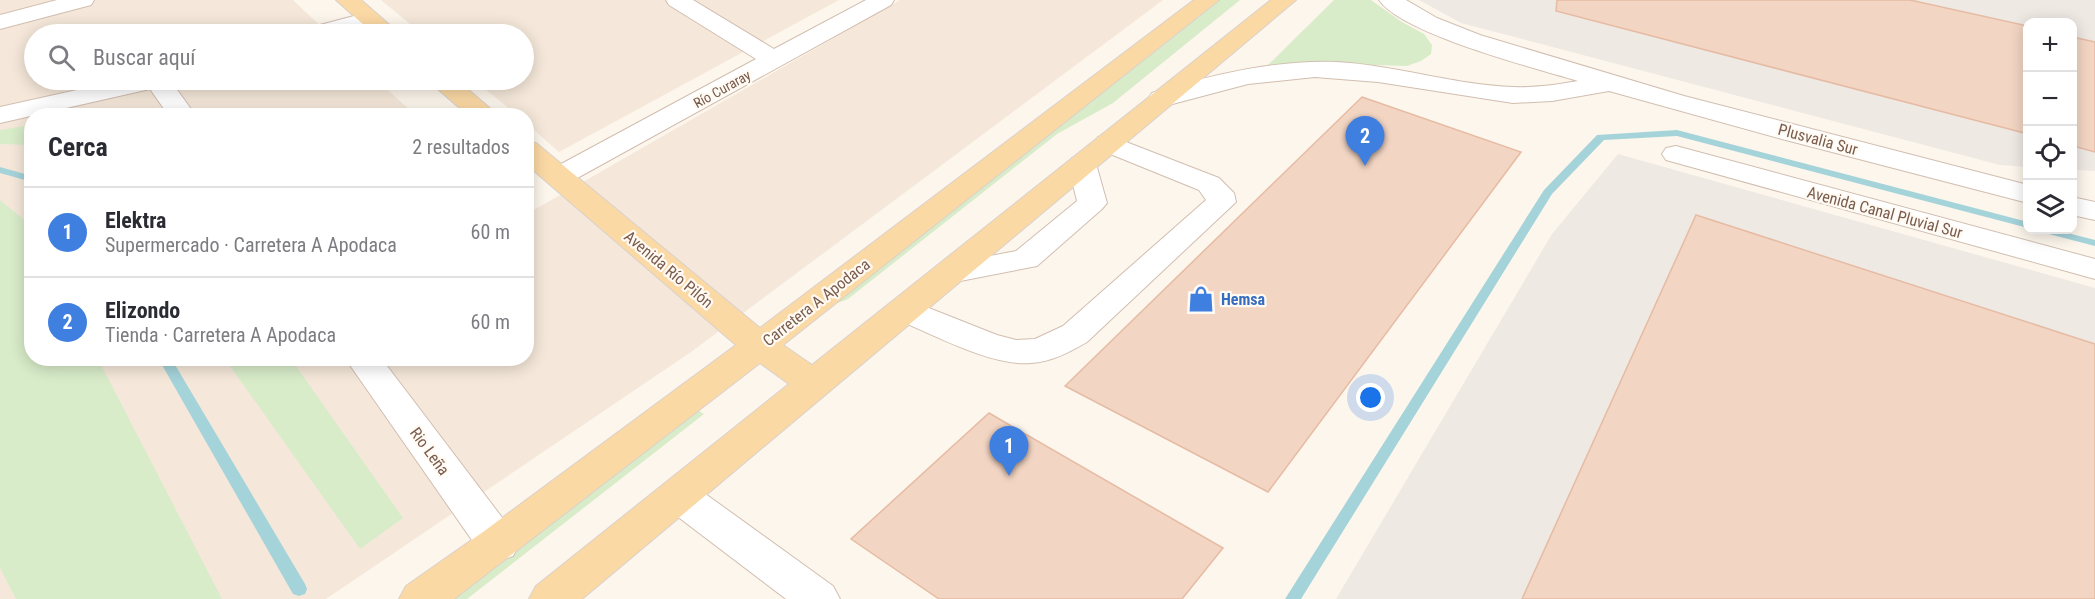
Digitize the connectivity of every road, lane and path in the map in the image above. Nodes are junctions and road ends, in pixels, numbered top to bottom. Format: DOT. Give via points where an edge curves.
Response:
graph roads {
  1 [pos="83,0"];
  2 [pos="347,0"];
  3 [pos="677,0"];
  4 [pos="883,0"];
  5 [pos="1208,0"];
  6 [pos="1285,0"];
  7 [pos="1390,0"];
  8 [pos="369,19"];
  9 [pos="0,22"];
  10 [pos="350,24"];
  11 [pos="375,24"];
  12 [pos="774,60"];
  13 [pos="1609,83"];
  14 [pos="111,90"];
  15 [pos="163,90"];
  16 [pos="454,90"];
  17 [pos="1161,99"];
  18 [pos="31,108"];
  19 [pos="177,108"];
  20 [pos="476,108"];
  21 [pos="24,110"];
  22 [pos="0,115"];
  23 [pos="1108,143"];
  24 [pos="1676,154"];
  25 [pos="534,155"];
  26 [pos="560,176"];
  27 [pos="2023,194"];
  28 [pos="2077,207"];
  29 [pos="2095,211"];
  30 [pos="2095,269"];
  31 [pos="906,310"];
  32 [pos="759,346"];
  33 [pos="368,366"];
  34 [pos="815,384"];
  35 [pos="680,496"];
  36 [pos="498,544"];
  37 [pos="421,599"];
  38 [pos="552,599"];
  39 [pos="818,599"];
  1 -- 9 [label="street"];
  2 -- 8 [label="main road"];
  3 -- 12 [label="street"];
  4 -- 12 [label="street, Río Curaray"];
  5 -- 32 [label="main road, Carretera A Apodaca"];
  6 -- 17 [label="main road"];
  7 -- 13 [label="street, Plusvalia Sur" via="1436,26 1474,41"];
  8 -- 10 [label="street"];
  8 -- 11 [label="main road"];
  12 -- 26 [label="street, Río Curaray"];
  13 -- 17 [label="street" via="1527,95 1500,94 1409,77 1302,70 1202,85"];
  13 -- 27 [label="street, Plusvalia Sur"];
  14 -- 18 [label="street"];
  15 -- 19 [label="street"];
  16 -- 20 [label="main road"];
  17 -- 23 [label="main road"];
  21 -- 22 [label="street"];
  23 -- 31 [label="main road"];
  23 -- 31 [label="street" via="1209,184 1219,193 1221,202 1075,334 1052,346 1028,352 1005,350"];
  24 -- 30 [label="street, Avenida Canal Pluvial Sur"];
  25 -- 26 [label="main road, Avenida Río Pilón"];
  26 -- 32 [label="main road, Avenida Río Pilón"];
  28 -- 29 [label="street"];
  31 -- 34 [label="main road"];
  32 -- 34 [label="main road, Avenida Río Pilón"];
  32 -- 36 [label="main road, Carretera A Apodaca"];
  33 -- 36 [label="street, Rio Leña"];
  34 -- 35 [label="main road"];
  35 -- 38 [label="main road"];
  35 -- 39 [label="street"];
  36 -- 37 [label="main road, Carretera A Apodaca"];
}
